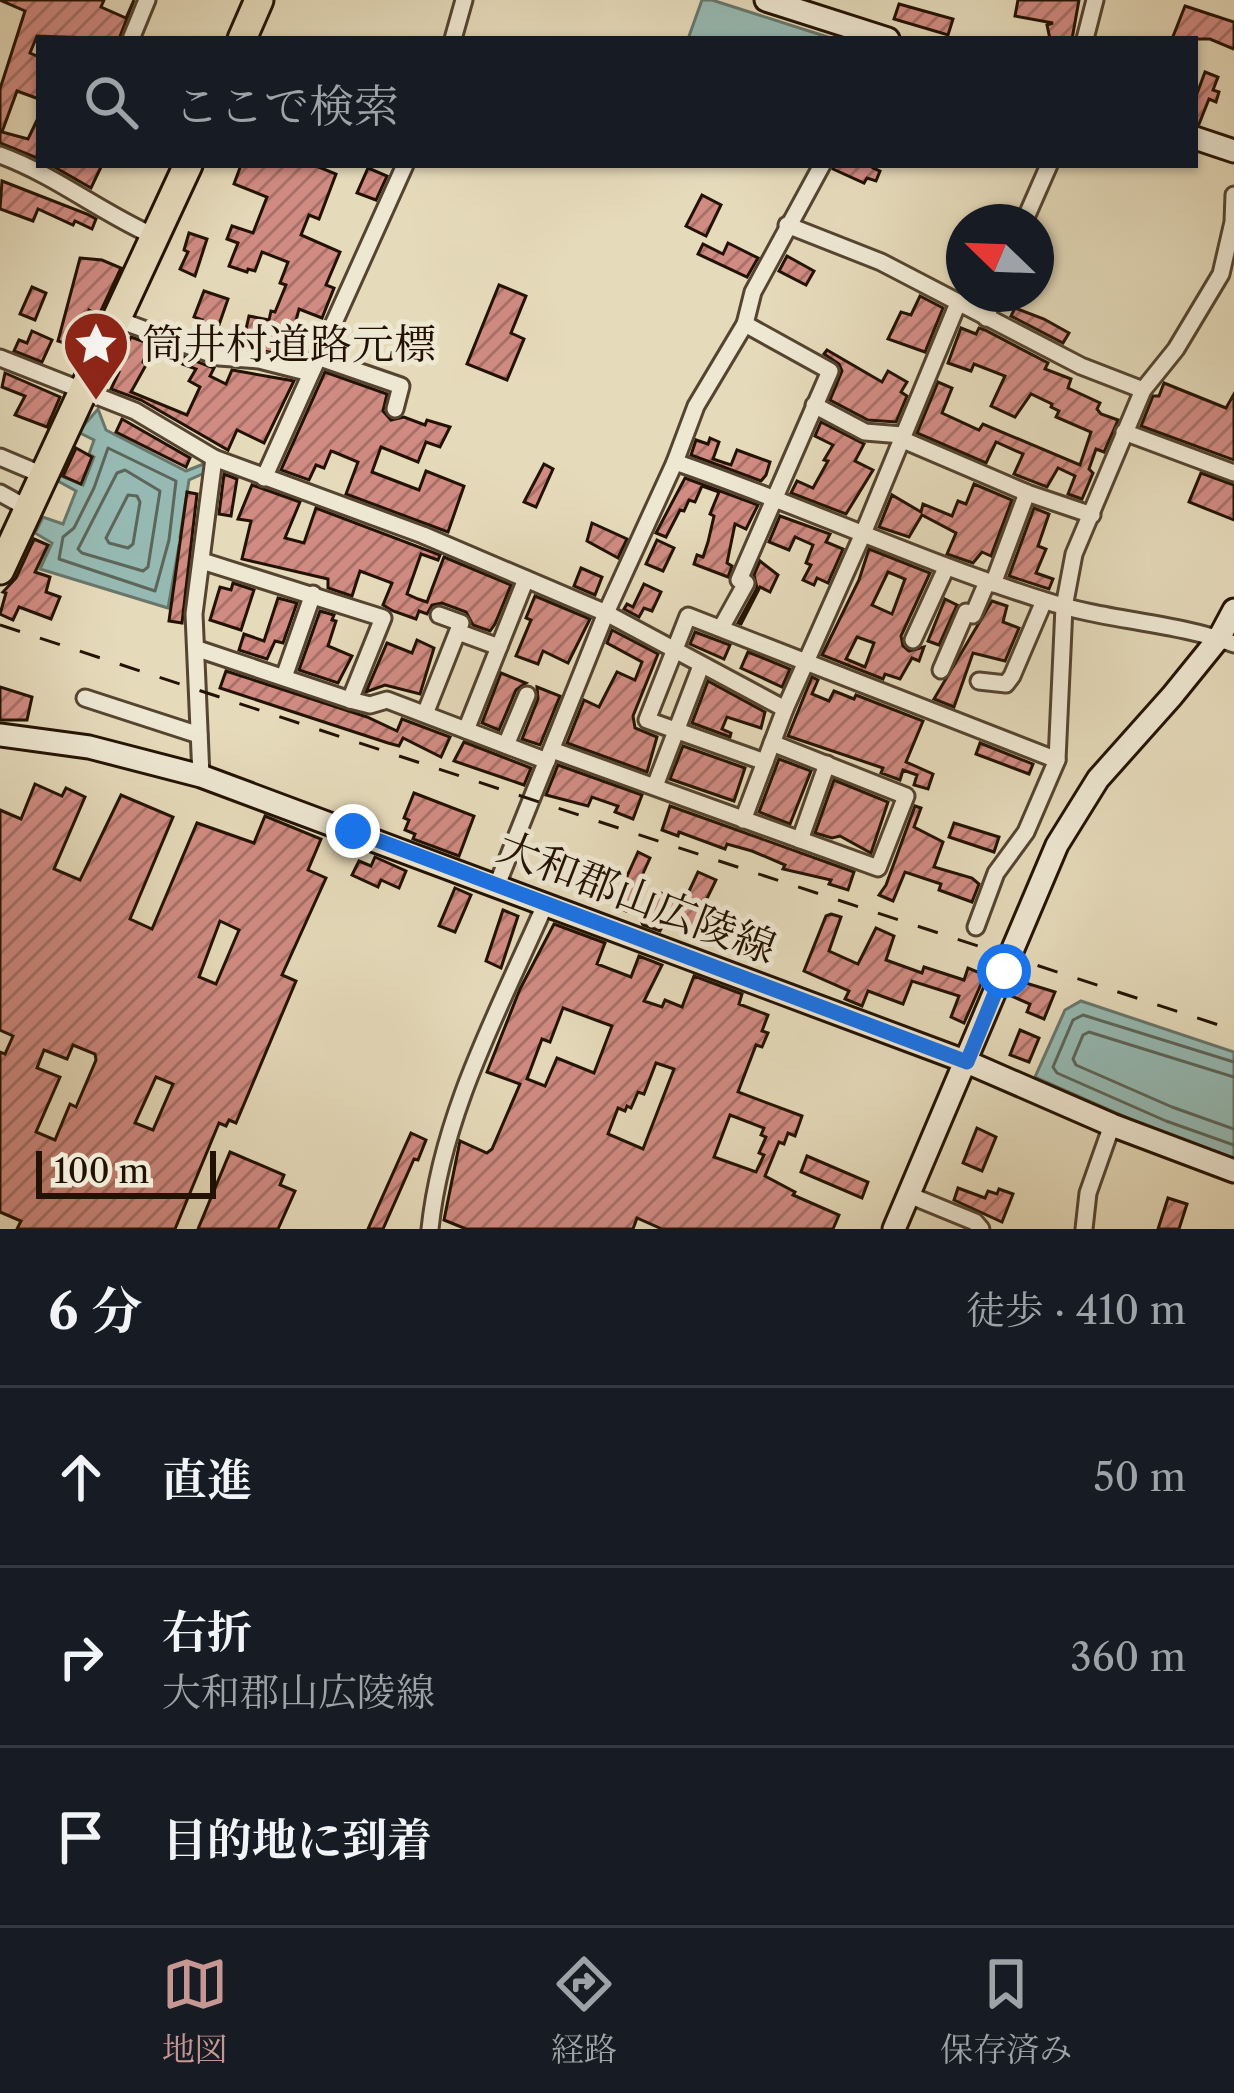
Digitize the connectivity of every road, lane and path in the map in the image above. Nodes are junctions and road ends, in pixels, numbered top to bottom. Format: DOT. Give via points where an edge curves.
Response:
graph roads {
  1 [pos="147,0"];
  2 [pos="464,0"];
  3 [pos="766,0"];
  4 [pos="1095,0"];
  5 [pos="257,1"];
  6 [pos="131,36"];
  7 [pos="243,36"];
  8 [pos="454,36"];
  9 [pos="879,36"];
  10 [pos="1086,36"];
  11 [pos="1198,139"];
  12 [pos="1233,147"];
  13 [pos="0,154"];
  14 [pos="36,165"];
  15 [pos="187,168"];
  16 [pos="404,168"];
  17 [pos="820,168"];
  18 [pos="1048,168"];
  19 [pos="58,172"];
  20 [pos="1234,195"];
  21 [pos="1032,204"];
  22 [pos="787,225"];
  23 [pos="156,238"];
  24 [pos="946,297"];
  25 [pos="955,312"];
  26 [pos="974,312"];
  27 [pos="988,312"];
  28 [pos="986,318"];
  29 [pos="118,320"];
  30 [pos="745,324"];
  31 [pos="0,358"];
  32 [pos="314,365"];
  33 [pos="86,390"];
  34 [pos="1143,390"];
  35 [pos="814,405"];
  36 [pos="395,410"];
  37 [pos="1124,432"];
  38 [pos="902,437"];
  39 [pos="0,457"];
  40 [pos="214,458"];
  41 [pos="675,462"];
  42 [pos="1234,473"];
  43 [pos="45,476"];
  44 [pos="264,478"];
  45 [pos="0,493"];
  46 [pos="1027,493"];
  47 [pos="775,496"];
  48 [pos="29,509"];
  49 [pos="1092,515"];
  50 [pos="862,536"];
  51 [pos="202,561"];
  52 [pos="946,568"];
  53 [pos="0,570"];
  54 [pos="526,579"];
  55 [pos="990,583"];
  56 [pos="313,594"];
  57 [pos="1044,601"];
  58 [pos="1064,607"];
  59 [pos="1234,610"];
  60 [pos="606,613"];
  61 [pos="439,615"];
  62 [pos="722,628"];
  63 [pos="458,632"];
  64 [pos="913,640"];
  65 [pos="1226,641"];
  66 [pos="499,647"];
  67 [pos="198,649"];
  68 [pos="673,650"];
  69 [pos="806,661"];
  70 [pos="700,665"];
  71 [pos="941,670"];
  72 [pos="284,677"];
  73 [pos="979,681"];
  74 [pos="527,695"];
  75 [pos="85,698"];
  76 [pos="350,700"];
  77 [pos="784,709"];
  78 [pos="425,714"];
  79 [pos="466,730"];
  80 [pos="675,731"];
  81 [pos="0,735"];
  82 [pos="199,735"];
  83 [pos="772,743"];
  84 [pos="506,745"];
  85 [pos="549,756"];
  86 [pos="1057,760"];
  87 [pos="765,762"];
  88 [pos="827,764"];
  89 [pos="201,776"];
  90 [pos="655,786"];
  91 [pos="743,820"];
  92 [pos="800,840"];
  93 [pos="497,885"];
  94 [pos="545,905"];
  95 [pos="976,927"];
  96 [pos="967,1062"];
  97 [pos="1112,1125"];
  98 [pos="1234,1171"];
  99 [pos="909,1195"];
  100 [pos="430,1229"];
  101 [pos="894,1229"];
  102 [pos="981,1229"];
  103 [pos="1084,1229"];
  1 -- 6 [label="street"];
  2 -- 8 [label="street"];
  3 -- 9 [label="main road"];
  4 -- 10 [label="street"];
  5 -- 7 [label="highway"];
  11 -- 12 [label="main road"];
  13 -- 14 [label="street"];
  15 -- 23 [label="highway"];
  16 -- 32 [label="street"];
  17 -- 22 [label="street"];
  18 -- 21 [label="street"];
  19 -- 23 [label="street" via="105,212"];
  20 -- 34 [label="street" via="1221,274"];
  22 -- 24 [label="street"];
  22 -- 30 [label="street"];
  23 -- 29 [label="highway"];
  25 -- 38 [label="street"];
  26 -- 28 [label="street"];
  27 -- 28 [label="street"];
  28 -- 34 [label="street"];
  29 -- 32 [label="street" via="219,357"];
  29 -- 33 [label="highway"];
  30 -- 35 [label="street" via="830,371"];
  30 -- 41 [label="street" via="696,406"];
  31 -- 33 [label="street"];
  32 -- 36 [label="street" via="401,386"];
  32 -- 44 [label="street"];
  33 -- 40 [label="street"];
  33 -- 43 [label="highway"];
  34 -- 37 [label="street"];
  35 -- 38 [label="street" via="865,432"];
  35 -- 47 [label="street"];
  37 -- 42 [label="street"];
  37 -- 49 [label="street"];
  38 -- 46 [label="street"];
  38 -- 50 [label="street"];
  39 -- 43 [label="street"];
  40 -- 44 [label="street"];
  40 -- 51 [label="street"];
  41 -- 47 [label="street"];
  41 -- 60 [label="street"];
  43 -- 48 [label="highway"];
  44 -- 54 [label="street"];
  45 -- 48 [label="street"];
  46 -- 49 [label="street"];
  46 -- 55 [label="street"];
  47 -- 50 [label="street"];
  47 -- 62 [label="street"];
  48 -- 53 [label="highway"];
  49 -- 58 [label="street"];
  50 -- 52 [label="street"];
  50 -- 69 [label="street"];
  51 -- 56 [label="street"];
  51 -- 67 [label="street"];
  52 -- 55 [label="street"];
  52 -- 64 [label="street"];
  54 -- 60 [label="street"];
  54 -- 66 [label="street"];
  55 -- 57 [label="street"];
  55 -- 71 [label="street" via="973,615 966,612"];
  56 -- 72 [label="street"];
  56 -- 76 [label="street" via="383,618"];
  57 -- 58 [label="street"];
  57 -- 73 [label="street" via="1006,683"];
  58 -- 65 [label="street"];
  58 -- 86 [label="street"];
  59 -- 65 [label="main road"];
  60 -- 68 [label="street"];
  60 -- 85 [label="street"];
  61 -- 63 [label="street" via="461,623"];
  62 -- 68 [label="street" via="688,616"];
  62 -- 69 [label="street"];
  63 -- 66 [label="street"];
  63 -- 78 [label="street"];
  65 -- 96 [label="main road" via="1078,809"];
  66 -- 79 [label="street"];
  67 -- 72 [label="street"];
  67 -- 82 [label="street"];
  68 -- 70 [label="street"];
  68 -- 80 [label="street" via="647,720"];
  69 -- 77 [label="street"];
  69 -- 86 [label="street"];
  70 -- 77 [label="street"];
  70 -- 80 [label="street"];
  72 -- 76 [label="street"];
  74 -- 84 [label="street"];
  75 -- 82 [label="street"];
  76 -- 78 [label="street" via="387,700"];
  77 -- 83 [label="street"];
  78 -- 79 [label="street"];
  79 -- 84 [label="street"];
  80 -- 87 [label="street"];
  80 -- 90 [label="street"];
  81 -- 89 [label="main road, 大和郡山広陵線"];
  82 -- 89 [label="street"];
  83 -- 87 [label="street"];
  83 -- 88 [label="street"];
  84 -- 85 [label="street"];
  85 -- 90 [label="street"];
  85 -- 93 [label="street"];
  86 -- 95 [label="street"];
  87 -- 91 [label="street"];
  88 -- 92 [label="street"];
  88 -- 92 [label="street" via="906,796 878,868"];
  89 -- 93 [label="main road, 大和郡山広陵線"];
  90 -- 91 [label="street"];
  91 -- 92 [label="street"];
  93 -- 94 [label="main road, 大和郡山広陵線"];
  94 -- 96 [label="main road, 大和郡山広陵線"];
  94 -- 100 [label="street" via="453,1116"];
  96 -- 97 [label="main road, 大和郡山広陵線"];
  96 -- 99 [label="main road"];
  97 -- 98 [label="main road, 大和郡山広陵線"];
  97 -- 103 [label="street"];
  99 -- 101 [label="main road"];
  99 -- 102 [label="street"];
}
